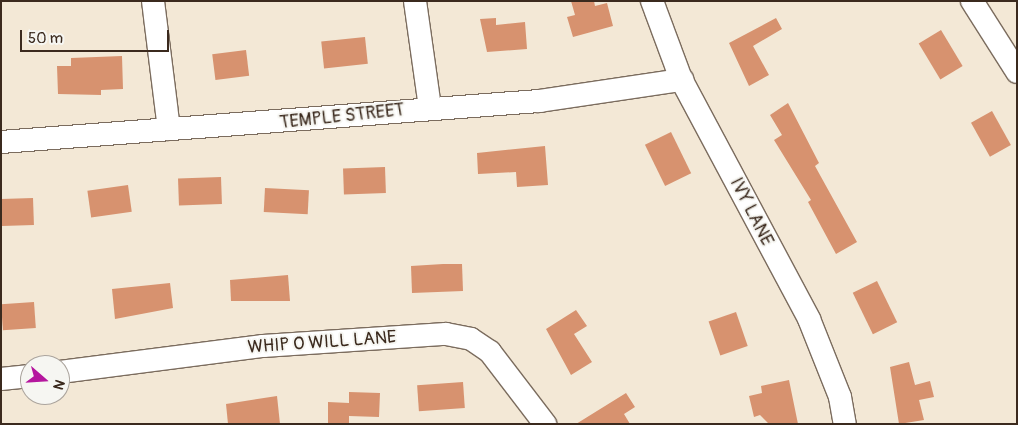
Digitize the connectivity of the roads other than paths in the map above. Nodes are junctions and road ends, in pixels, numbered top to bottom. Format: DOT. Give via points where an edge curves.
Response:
graph roads {
  1 [pos="153,1"];
  2 [pos="415,1"];
  3 [pos="652,1"];
  4 [pos="972,1"];
  5 [pos="1017,72"];
  6 [pos="682,80"];
  7 [pos="430,108"];
  8 [pos="169,129"];
  9 [pos="1,142"];
  10 [pos="70,371"];
  11 [pos="20,377"];
  12 [pos="1,379"];
  13 [pos="545,424"];
  14 [pos="845,424"];
  1 -- 8 [label="street"];
  2 -- 7 [label="street"];
  3 -- 6 [label="street, IVY LANE"];
  4 -- 5 [label="street"];
  6 -- 7 [label="street, TEMPLE STREET" via="539,101"];
  6 -- 14 [label="street, IVY LANE" via="809,319 840,397"];
  7 -- 8 [label="street, TEMPLE STREET" via="295,123"];
  8 -- 9 [label="street, TEMPLE STREET"];
  10 -- 13 [label="street, WHIP O WILL LANE" via="263,346 446,334 482,345 511,375"];
  11 -- 12 [label="street"];
}
